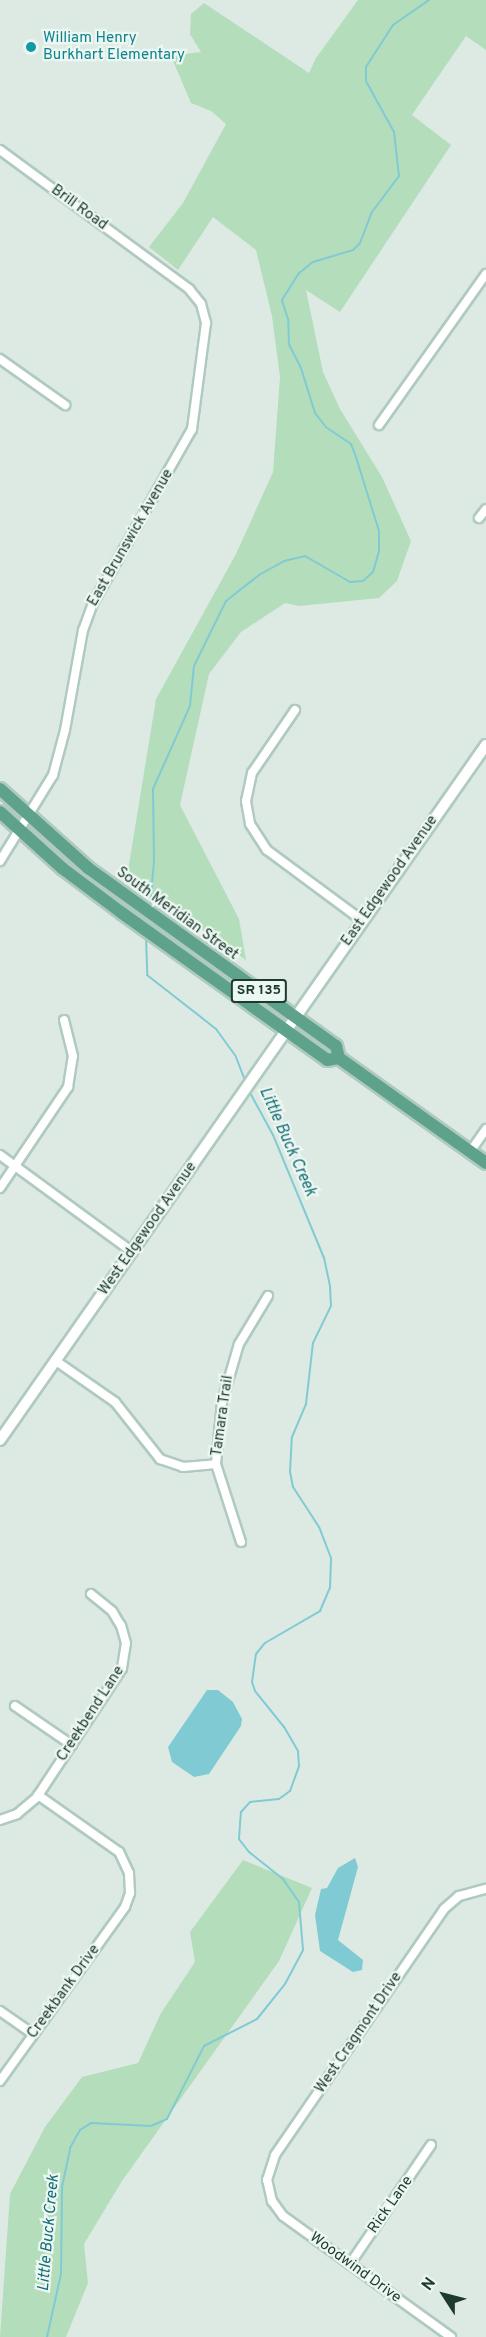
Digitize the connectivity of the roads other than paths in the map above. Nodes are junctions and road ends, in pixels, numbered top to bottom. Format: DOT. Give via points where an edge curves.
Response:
graph roads {
  1 [pos="0,150"];
  2 [pos="158,266"];
  3 [pos="486,274"];
  4 [pos="0,359"];
  5 [pos="64,405"];
  6 [pos="379,425"];
  7 [pos="486,509"];
  8 [pos="479,518"];
  9 [pos="295,710"];
  10 [pos="486,745"];
  11 [pos="0,789"];
  12 [pos="0,812"];
  13 [pos="25,825"];
  14 [pos="0,861"];
  15 [pos="363,921"];
  16 [pos="295,1017"];
  17 [pos="64,1020"];
  18 [pos="286,1030"];
  19 [pos="339,1058"];
  20 [pos="486,1129"];
  21 [pos="470,1152"];
  22 [pos="0,1155"];
  23 [pos="486,1163"];
  24 [pos="15,1166"];
  25 [pos="0,1188"];
  26 [pos="131,1251"];
  27 [pos="268,1296"];
  28 [pos="56,1361"];
  29 [pos="0,1440"];
  30 [pos="216,1464"];
  31 [pos="241,1542"];
  32 [pos="91,1594"];
  33 [pos="15,1706"];
  34 [pos="72,1745"];
  35 [pos="38,1795"];
  36 [pos="0,1820"];
  37 [pos="486,1889"];
  38 [pos="0,2011"];
  39 [pos="33,2034"];
  40 [pos="0,2081"];
  41 [pos="431,2145"];
  42 [pos="268,2191"];
  43 [pos="350,2264"];
  44 [pos="452,2337"];
  1 -- 2 [label="street, Brill Road"];
  2 -- 13 [label="street, East Brunswick Avenue" via="195,295 205,315 194,421 184,447 89,610 59,755 48,786"];
  3 -- 6 [label="street"];
  4 -- 5 [label="street"];
  7 -- 8 [label="street"];
  9 -- 15 [label="street" via="252,773 246,801 250,824 270,853"];
  10 -- 15 [label="main road, East Edgewood Avenue"];
  11 -- 13 [label="main road, South Meridian Street / SR 135"];
  12 -- 13 [label="main road, South Meridian Street / SR 135"];
  13 -- 14 [label="street, East Brunswick Avenue"];
  13 -- 16 [label="main road, South Meridian Street / SR 135"];
  13 -- 18 [label="main road, South Meridian Street / SR 135" via="122,913"];
  15 -- 16 [label="main road, East Edgewood Avenue"];
  16 -- 18 [label="main road, West Edgewood Avenue"];
  16 -- 19 [label="main road, South Meridian Street / SR 135" via="336,1046"];
  17 -- 24 [label="street" via="73,1056 70,1083"];
  18 -- 19 [label="main road, South Meridian Street / SR 135" via="327,1060"];
  18 -- 26 [label="main road, West Edgewood Avenue"];
  19 -- 21 [label="main road, South Meridian Street / SR 135"];
  20 -- 21 [label="street"];
  21 -- 23 [label="main road, South Meridian Street / SR 135"];
  22 -- 24 [label="street"];
  24 -- 25 [label="street"];
  24 -- 26 [label="street"];
  26 -- 28 [label="main road, West Edgewood Avenue"];
  27 -- 30 [label="street, Tamara Trail" via="245,1331 230,1368"];
  28 -- 29 [label="main road, West Edgewood Avenue"];
  28 -- 30 [label="street" via="115,1402 160,1460 183,1467"];
  30 -- 31 [label="street, Tamara Trail"];
  32 -- 34 [label="street, Creekbend Lane" via="119,1621 126,1643 125,1659"];
  33 -- 34 [label="street"];
  34 -- 35 [label="street, Creekbend Lane"];
  35 -- 36 [label="street, Creekbend Lane" via="22,1810"];
  35 -- 39 [label="street, Creekbank Drive" via="118,1852 129,1873 127,1902"];
  37 -- 42 [label="street, West Cragmont Drive" via="457,1898 444,1909 275,2155 268,2172"];
  38 -- 39 [label="street"];
  39 -- 40 [label="street, Creekbank Drive"];
  41 -- 43 [label="street, Rick Lane"];
  42 -- 43 [label="street, Woodwind Drive" via="283,2216"];
  43 -- 44 [label="street, Woodwind Drive"];
}
